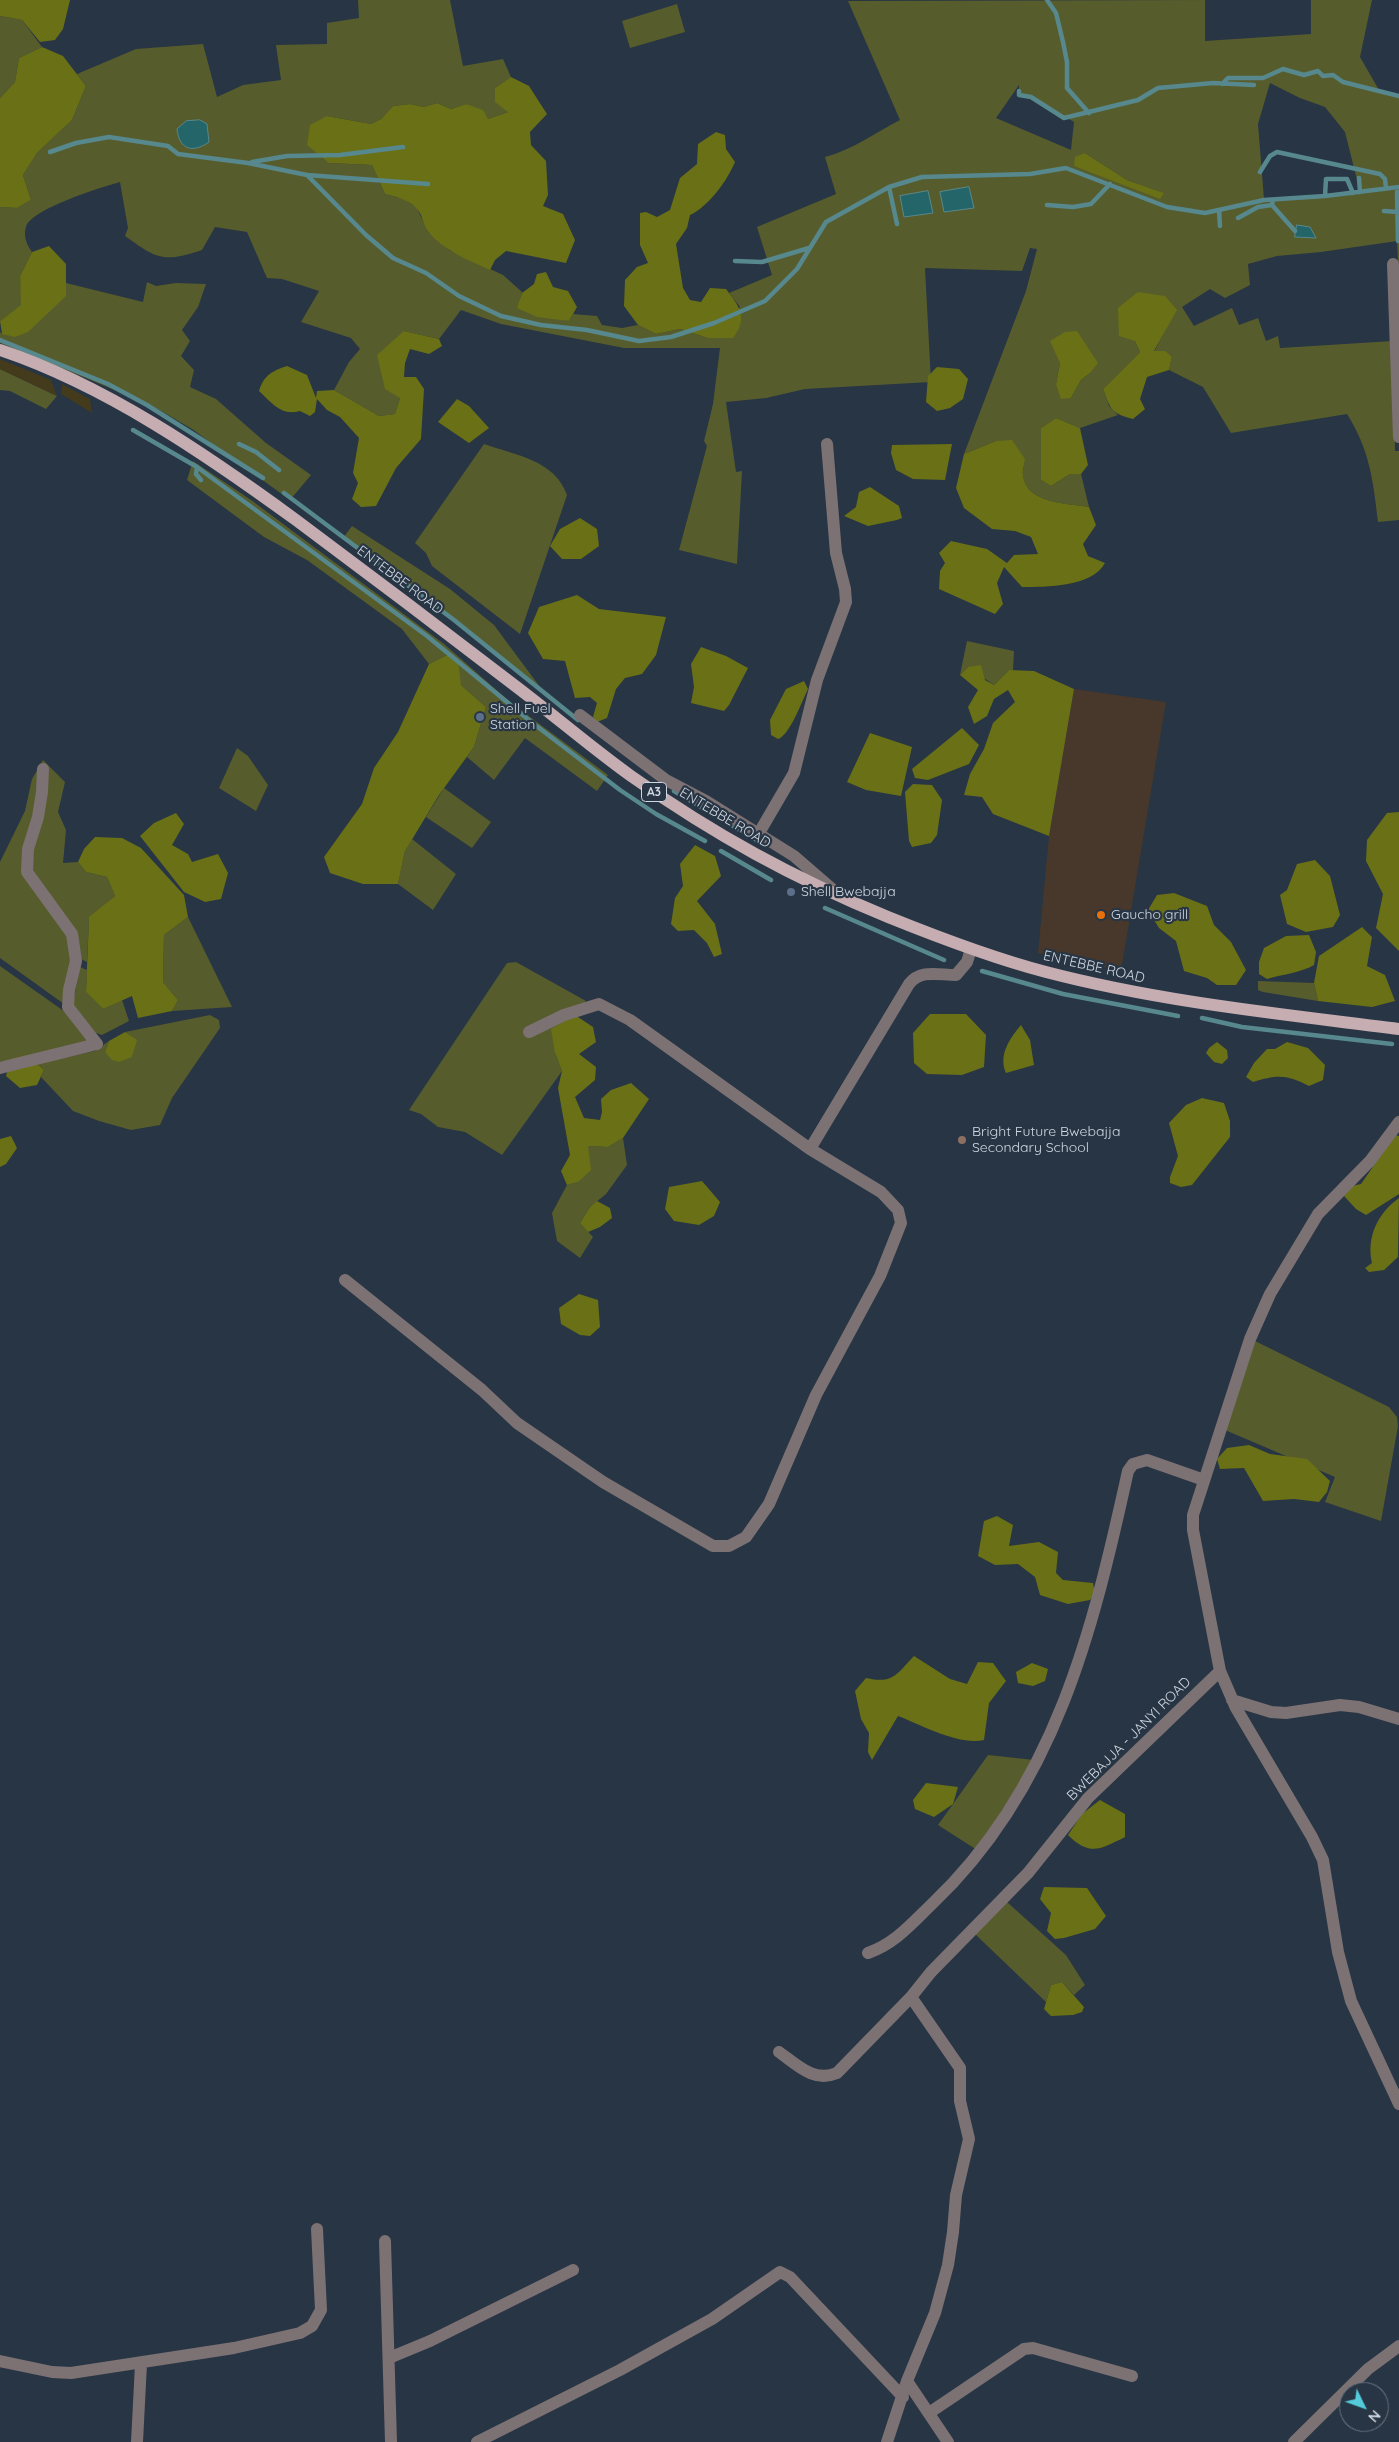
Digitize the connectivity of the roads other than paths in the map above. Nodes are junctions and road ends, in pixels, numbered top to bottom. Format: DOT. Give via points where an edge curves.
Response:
graph roads {
  1 [pos="1393,264"];
  2 [pos="0,350"];
  3 [pos="1399,437"];
  4 [pos="827,444"];
  5 [pos="580,715"];
  6 [pos="43,769"];
  7 [pos="758,833"];
  8 [pos="845,900"];
  9 [pos="970,949"];
  10 [pos="1399,1029"];
  11 [pos="529,1032"];
  12 [pos="0,1068"];
  13 [pos="1399,1122"];
  14 [pos="810,1149"];
  15 [pos="345,1280"];
  16 [pos="1204,1480"];
  17 [pos="1220,1672"];
  18 [pos="1232,1700"];
  19 [pos="1399,1719"];
  20 [pos="868,1953"];
  21 [pos="911,1997"];
  22 [pos="779,2052"];
  23 [pos="1399,2104"];
  24 [pos="317,2229"];
  25 [pos="385,2241"];
  26 [pos="573,2270"];
  27 [pos="1399,2346"];
  28 [pos="389,2358"];
  29 [pos="0,2361"];
  30 [pos="141,2364"];
  31 [pos="1132,2376"];
  32 [pos="907,2382"];
  33 [pos="903,2397"];
  34 [pos="928,2413"];
  35 [pos="137,2442"];
  36 [pos="391,2442"];
  37 [pos="476,2442"];
  38 [pos="887,2442"];
  39 [pos="948,2442"];
  40 [pos="1294,2442"];
  1 -- 3 [label="street"];
  2 -- 8 [label="main road, ENTEBBE ROAD / A3" via="90,390 151,421 190,446 368,574 627,773 718,834"];
  4 -- 7 [label="street" via="834,536 846,602 816,680 794,773"];
  5 -- 7 [label="street" via="666,780"];
  6 -- 12 [label="street" via="38,817 28,849 28,872 72,934 76,961 68,1007 97,1044"];
  7 -- 8 [label="street" via="794,856"];
  8 -- 9 [label="main road, ENTEBBE ROAD / A3"];
  9 -- 10 [label="main road, ENTEBBE ROAD / A3" via="1045,972 1148,994"];
  9 -- 14 [label="street" via="967,962 956,974 923,974 909,984"];
  11 -- 14 [label="street" via="564,1015 598,1004 630,1020"];
  13 -- 16 [label="street" via="1370,1161 1318,1214 1270,1294 1251,1336"];
  14 -- 15 [label="street" via="881,1192 898,1210 901,1223 880,1276 816,1395 769,1504 746,1537 729,1546 713,1546 603,1482 517,1423 482,1390"];
  16 -- 17 [label="street" via="1193,1515 1193,1530"];
  16 -- 20 [label="street" via="1147,1460 1133,1464 1128,1472 1085,1646 1060,1716 1041,1756 1011,1810 953,1884 886,1946"];
  17 -- 18 [label="street"];
  17 -- 21 [label="street, BWEBAJJA - JANYI ROAD" via="1088,1798 1028,1873 931,1972"];
  18 -- 19 [label="street" via="1271,1712 1286,1713 1340,1705"];
  18 -- 23 [label="street" via="1323,1860 1338,1952 1351,2001"];
  21 -- 22 [label="street, BWEBAJJA - JANYI ROAD" via="837,2074 819,2078"];
  21 -- 32 [label="street" via="960,2068 960,2101 969,2139 956,2195 948,2265 935,2313"];
  24 -- 30 [label="street" via="321,2310 312,2326 300,2332 234,2348"];
  25 -- 28 [label="street"];
  26 -- 28 [label="street"];
  27 -- 40 [label="street" via="1368,2369"];
  28 -- 36 [label="street"];
  29 -- 30 [label="street" via="71,2373"];
  30 -- 35 [label="street"];
  31 -- 34 [label="street" via="1033,2348 1024,2349"];
  32 -- 33 [label="street"];
  32 -- 34 [label="street"];
  33 -- 37 [label="street" via="790,2277 780,2272 712,2319 620,2370"];
  33 -- 38 [label="street"];
  34 -- 39 [label="street"];
}
